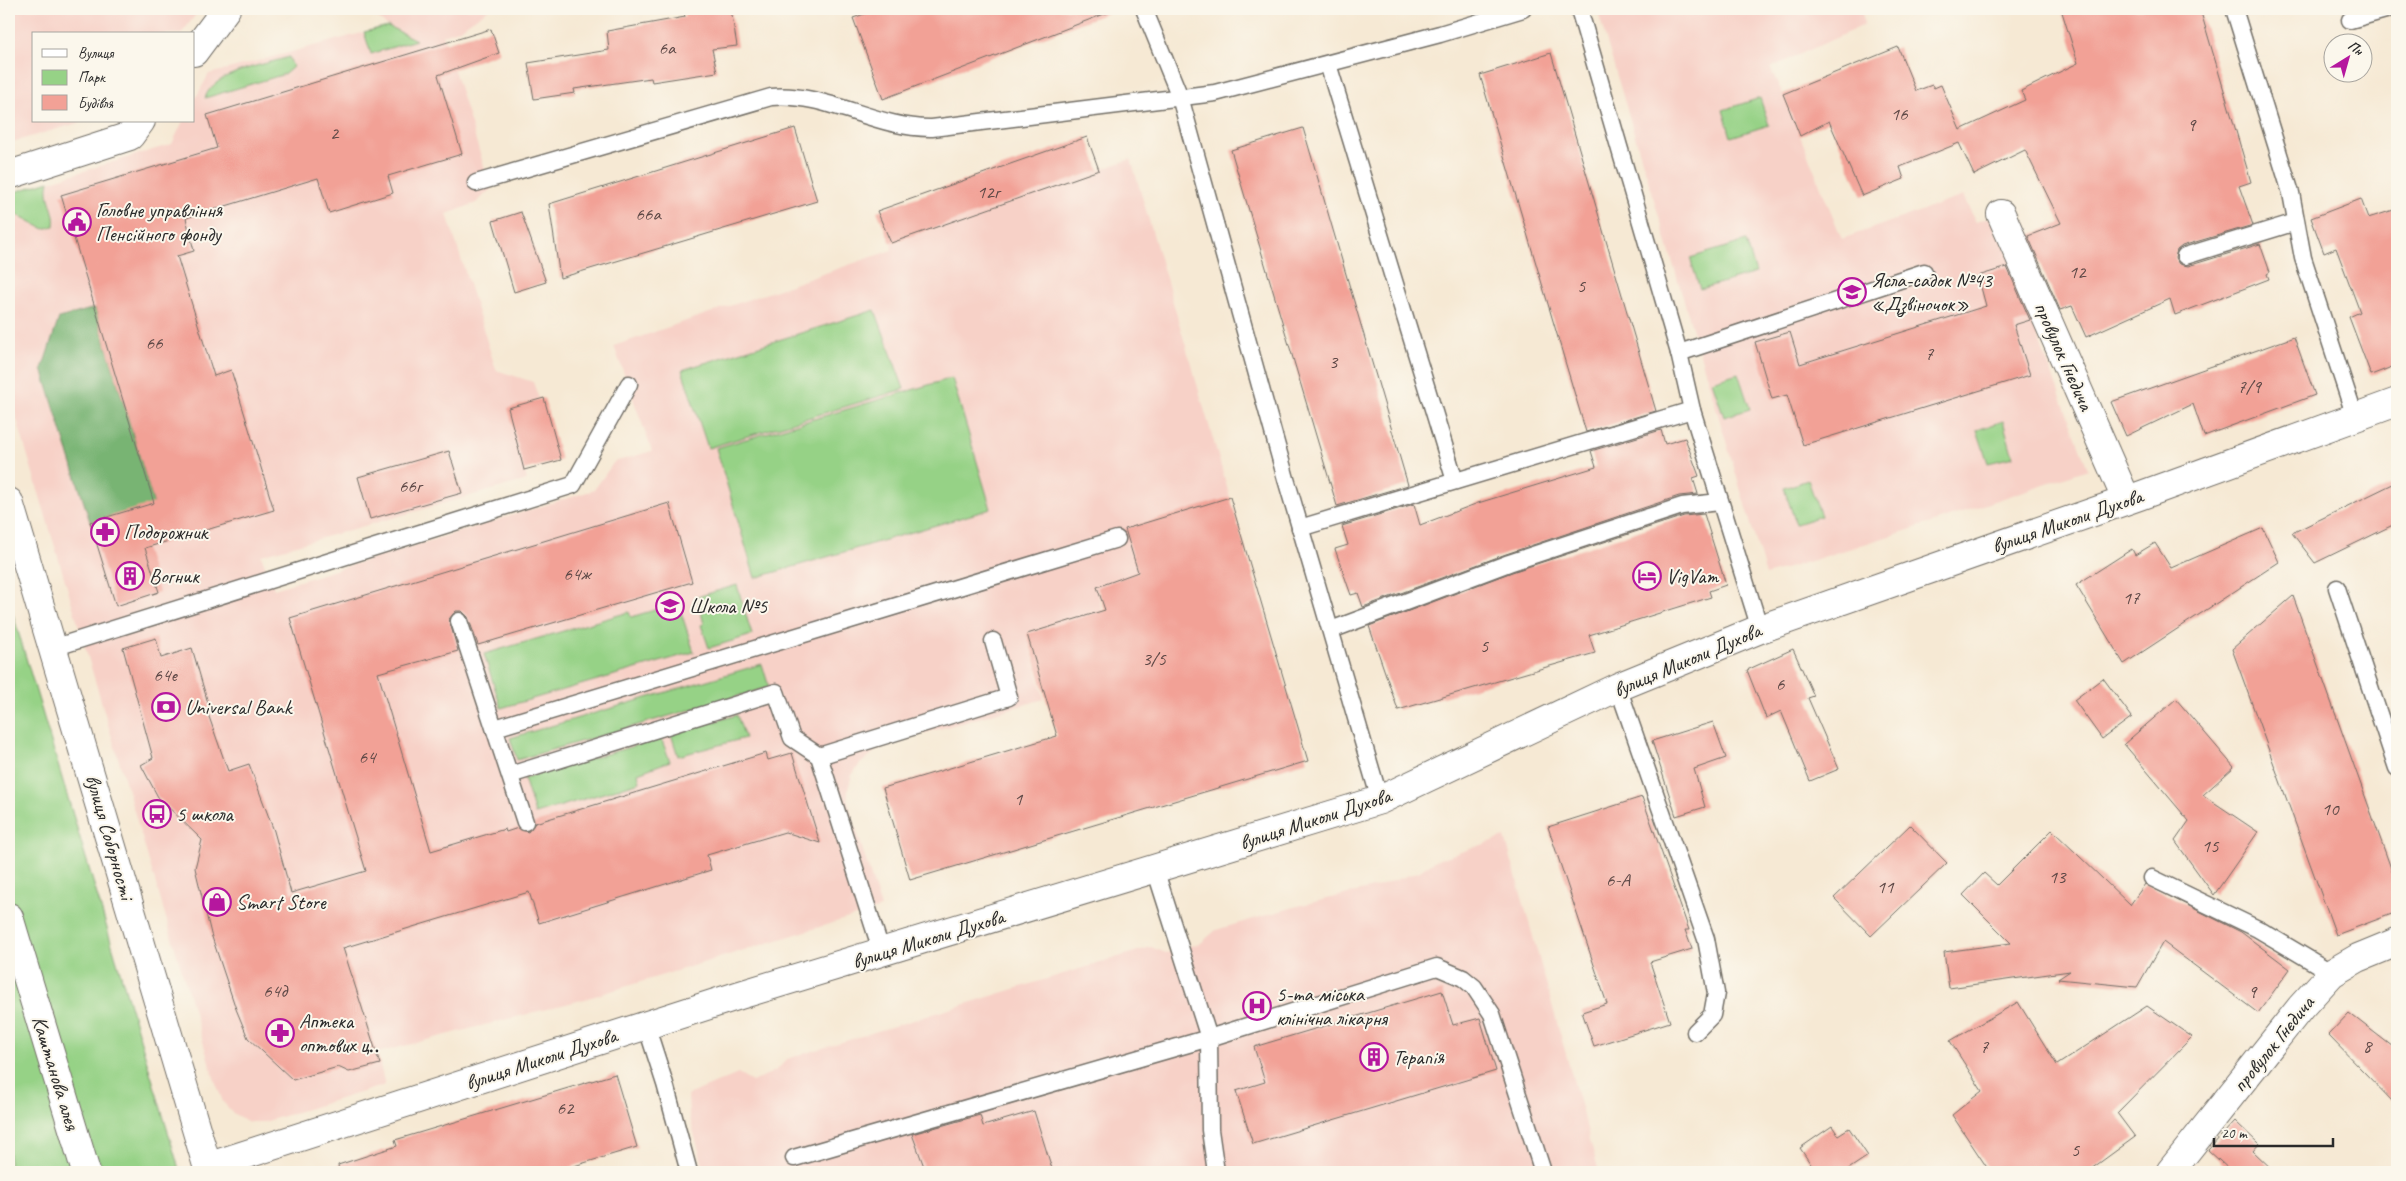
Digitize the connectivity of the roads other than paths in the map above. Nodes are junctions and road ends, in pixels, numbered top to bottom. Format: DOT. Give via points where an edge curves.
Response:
graph roads {
  1 [pos="226,9"];
  2 [pos="1144,9"];
  3 [pos="1523,9"];
  4 [pos="1579,9"];
  5 [pos="2234,9"];
  6 [pos="2389,9"];
  7 [pos="2350,20"];
  8 [pos="195,51"];
  9 [pos="1328,64"];
  10 [pos="1180,97"];
  11 [pos="140,122"];
  12 [pos="9,175"];
  13 [pos="476,183"];
  14 [pos="2001,214"];
  15 [pos="2296,222"];
  16 [pos="2186,256"];
  17 [pos="1924,272"];
  18 [pos="1679,353"];
  19 [pos="629,384"];
  20 [pos="2397,402"];
  21 [pos="1692,410"];
  22 [pos="2355,417"];
  23 [pos="1455,481"];
  24 [pos="2126,499"];
  25 [pos="9,502"];
  26 [pos="1720,502"];
  27 [pos="1300,528"];
  28 [pos="1117,539"];
  29 [pos="2337,588"];
  30 [pos="459,621"];
  31 [pos="1760,629"];
  32 [pos="1331,630"];
  33 [pos="993,641"];
  34 [pos="53,648"];
  35 [pos="1618,687"];
  36 [pos="495,728"];
  37 [pos="819,756"];
  38 [pos="2397,768"];
  39 [pos="510,775"];
  40 [pos="1380,800"];
  41 [pos="525,822"];
  42 [pos="1155,869"];
  43 [pos="2152,878"];
  44 [pos="9,917"];
  45 [pos="2397,942"];
  46 [pos="882,953"];
  47 [pos="2332,973"];
  48 [pos="646,1025"];
  49 [pos="1695,1032"];
  50 [pos="1210,1038"];
  51 [pos="794,1158"];
  52 [pos="208,1170"];
  53 [pos="684,1171"];
  54 [pos="86,1172"];
  55 [pos="1216,1172"];
  56 [pos="1543,1172"];
  57 [pos="2170,1172"];
  1 -- 8 [label="street"];
  2 -- 10 [label="lane"];
  3 -- 9 [label="lane"];
  4 -- 18 [label="lane"];
  5 -- 15 [label="lane" via="2291,193"];
  6 -- 7 [label="lane"];
  9 -- 10 [label="lane" via="1215,93"];
  9 -- 23 [label="lane"];
  10 -- 13 [label="lane" via="916,128 806,97 771,97"];
  10 -- 27 [label="lane"];
  11 -- 12 [label="street" via="130,136"];
  14 -- 24 [label="street, провулок Гнєдича"];
  15 -- 16 [label="lane"];
  15 -- 22 [label="lane" via="2303,258"];
  17 -- 18 [label="lane"];
  18 -- 21 [label="lane"];
  19 -- 34 [label="lane" via="573,485"];
  20 -- 22 [label="street, вулиця Миколи Духова"];
  21 -- 23 [label="lane"];
  21 -- 26 [label="lane"];
  22 -- 24 [label="street, вулиця Миколи Духова"];
  23 -- 27 [label="lane"];
  24 -- 31 [label="street, вулиця Миколи Духова"];
  25 -- 34 [label="street, вулиця Соборності"];
  26 -- 31 [label="lane"];
  26 -- 32 [label="lane" via="1682,506 1508,563"];
  27 -- 32 [label="lane"];
  28 -- 36 [label="lane"];
  29 -- 38 [label="lane"];
  30 -- 36 [label="lane"];
  31 -- 35 [label="street, вулиця Миколи Духова"];
  32 -- 40 [label="lane"];
  33 -- 37 [label="lane" via="1009,697"];
  34 -- 52 [label="street, вулиця Соборності"];
  35 -- 40 [label="street, вулиця Миколи Духова"];
  35 -- 49 [label="lane" via="1706,939 1716,993 1712,1015"];
  36 -- 39 [label="lane"];
  37 -- 39 [label="lane" via="792,738 776,692"];
  37 -- 46 [label="lane"];
  39 -- 41 [label="lane"];
  40 -- 42 [label="street, вулиця Миколи Духова"];
  42 -- 46 [label="street, вулиця Миколи Духова"];
  42 -- 50 [label="lane"];
  43 -- 47 [label="lane" via="2258,929"];
  44 -- 54 [label="street, Каштанова алея"];
  45 -- 47 [label="street, провулок Гнєдича"];
  46 -- 48 [label="street, вулиця Миколи Духова"];
  47 -- 57 [label="street, провулок Гнєдича" via="2301,1006"];
  48 -- 52 [label="street, вулиця Миколи Духова"];
  48 -- 53 [label="lane" via="665,1084"];
  50 -- 51 [label="lane"];
  50 -- 55 [label="lane" via="1210,1130"];
  50 -- 56 [label="lane" via="1436,967 1450,972 1474,987 1492,1014"];
}
